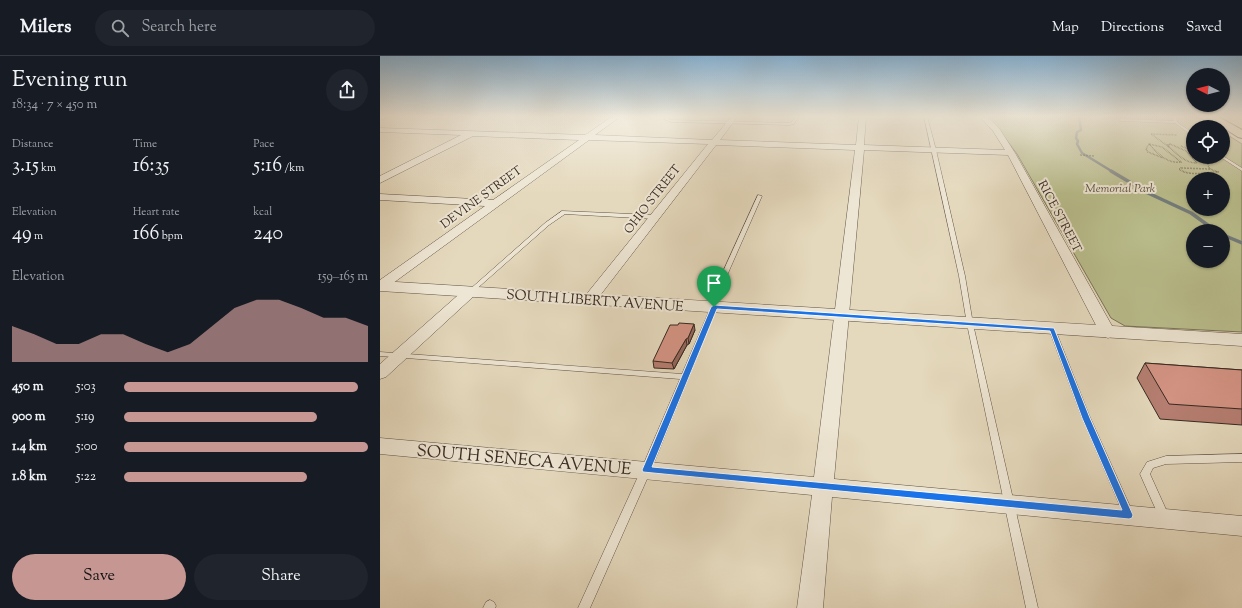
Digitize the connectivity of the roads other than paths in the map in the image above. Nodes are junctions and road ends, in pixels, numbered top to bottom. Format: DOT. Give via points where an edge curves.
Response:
graph roads {
  1 [pos="455,142"];
  2 [pos="579,142"];
  3 [pos="708,142"];
  4 [pos="714,142"];
  5 [pos="860,142"];
  6 [pos="932,142"];
  7 [pos="1004,142"];
  8 [pos="859,147"];
  9 [pos="934,150"];
  10 [pos="1011,153"];
  11 [pos="1230,161"];
  12 [pos="1242,170"];
  13 [pos="380,180"];
  14 [pos="760,196"];
  15 [pos="380,197"];
  16 [pos="495,203"];
  17 [pos="655,217"];
  18 [pos="380,286"];
  19 [pos="470,292"];
  20 [pos="590,299"];
  21 [pos="712,307"];
  22 [pos="841,315"];
  23 [pos="970,324"];
  24 [pos="1052,329"];
  25 [pos="1108,333"];
  26 [pos="1242,340"];
  27 [pos="380,354"];
  28 [pos="400,355"];
  29 [pos="380,373"];
  30 [pos="684,377"];
  31 [pos="380,446"];
  32 [pos="1242,458"];
  33 [pos="646,470"];
  34 [pos="823,486"];
  35 [pos="1010,504"];
  36 [pos="1129,515"];
  37 [pos="1164,518"];
  38 [pos="1242,526"];
  39 [pos="584,608"];
  40 [pos="810,608"];
  41 [pos="1032,608"];
  1 -- 13 [label="street"];
  2 -- 16 [label="street, DEVINE STREET"];
  3 -- 4 [label="street"];
  4 -- 8 [label="street"];
  4 -- 17 [label="street, OHIO STREET"];
  5 -- 8 [label="street"];
  6 -- 9 [label="lane"];
  7 -- 10 [label="street, RICE STREET"];
  8 -- 9 [label="street"];
  8 -- 22 [label="street"];
  9 -- 10 [label="street"];
  9 -- 23 [label="lane"];
  10 -- 25 [label="street, RICE STREET"];
  11 -- 12 [label="lane"];
  14 -- 21 [label="lane"];
  15 -- 16 [label="street"];
  16 -- 18 [label="street, DEVINE STREET"];
  17 -- 19 [label="lane" via="564,212"];
  17 -- 20 [label="street, OHIO STREET"];
  18 -- 19 [label="street, SOUTH LIBERTY AVENUE"];
  19 -- 20 [label="street, SOUTH LIBERTY AVENUE"];
  19 -- 28 [label="street"];
  20 -- 21 [label="street, SOUTH LIBERTY AVENUE"];
  21 -- 22 [label="street, SOUTH LIBERTY AVENUE"];
  21 -- 30 [label="lane"];
  22 -- 23 [label="street, SOUTH LIBERTY AVENUE"];
  22 -- 34 [label="street"];
  23 -- 24 [label="street, SOUTH LIBERTY AVENUE"];
  23 -- 35 [label="lane"];
  24 -- 25 [label="street, SOUTH LIBERTY AVENUE"];
  24 -- 36 [label="lane" via="1086,418"];
  25 -- 26 [label="street, SOUTH LIBERTY AVENUE"];
  27 -- 28 [label="lane"];
  28 -- 29 [label="street"];
  28 -- 30 [label="lane"];
  30 -- 33 [label="lane"];
  31 -- 33 [label="street, SOUTH SENECA AVENUE"];
  32 -- 37 [label="lane" via="1166,460 1150,465 1145,474"];
  33 -- 34 [label="street, SOUTH SENECA AVENUE"];
  33 -- 39 [label="lane"];
  34 -- 35 [label="street, SOUTH SENECA AVENUE"];
  34 -- 40 [label="street"];
  35 -- 36 [label="street, SOUTH SENECA AVENUE"];
  35 -- 41 [label="lane"];
  36 -- 37 [label="street, SOUTH SENECA AVENUE"];
  37 -- 38 [label="street, SOUTH SENECA AVENUE"];
}
